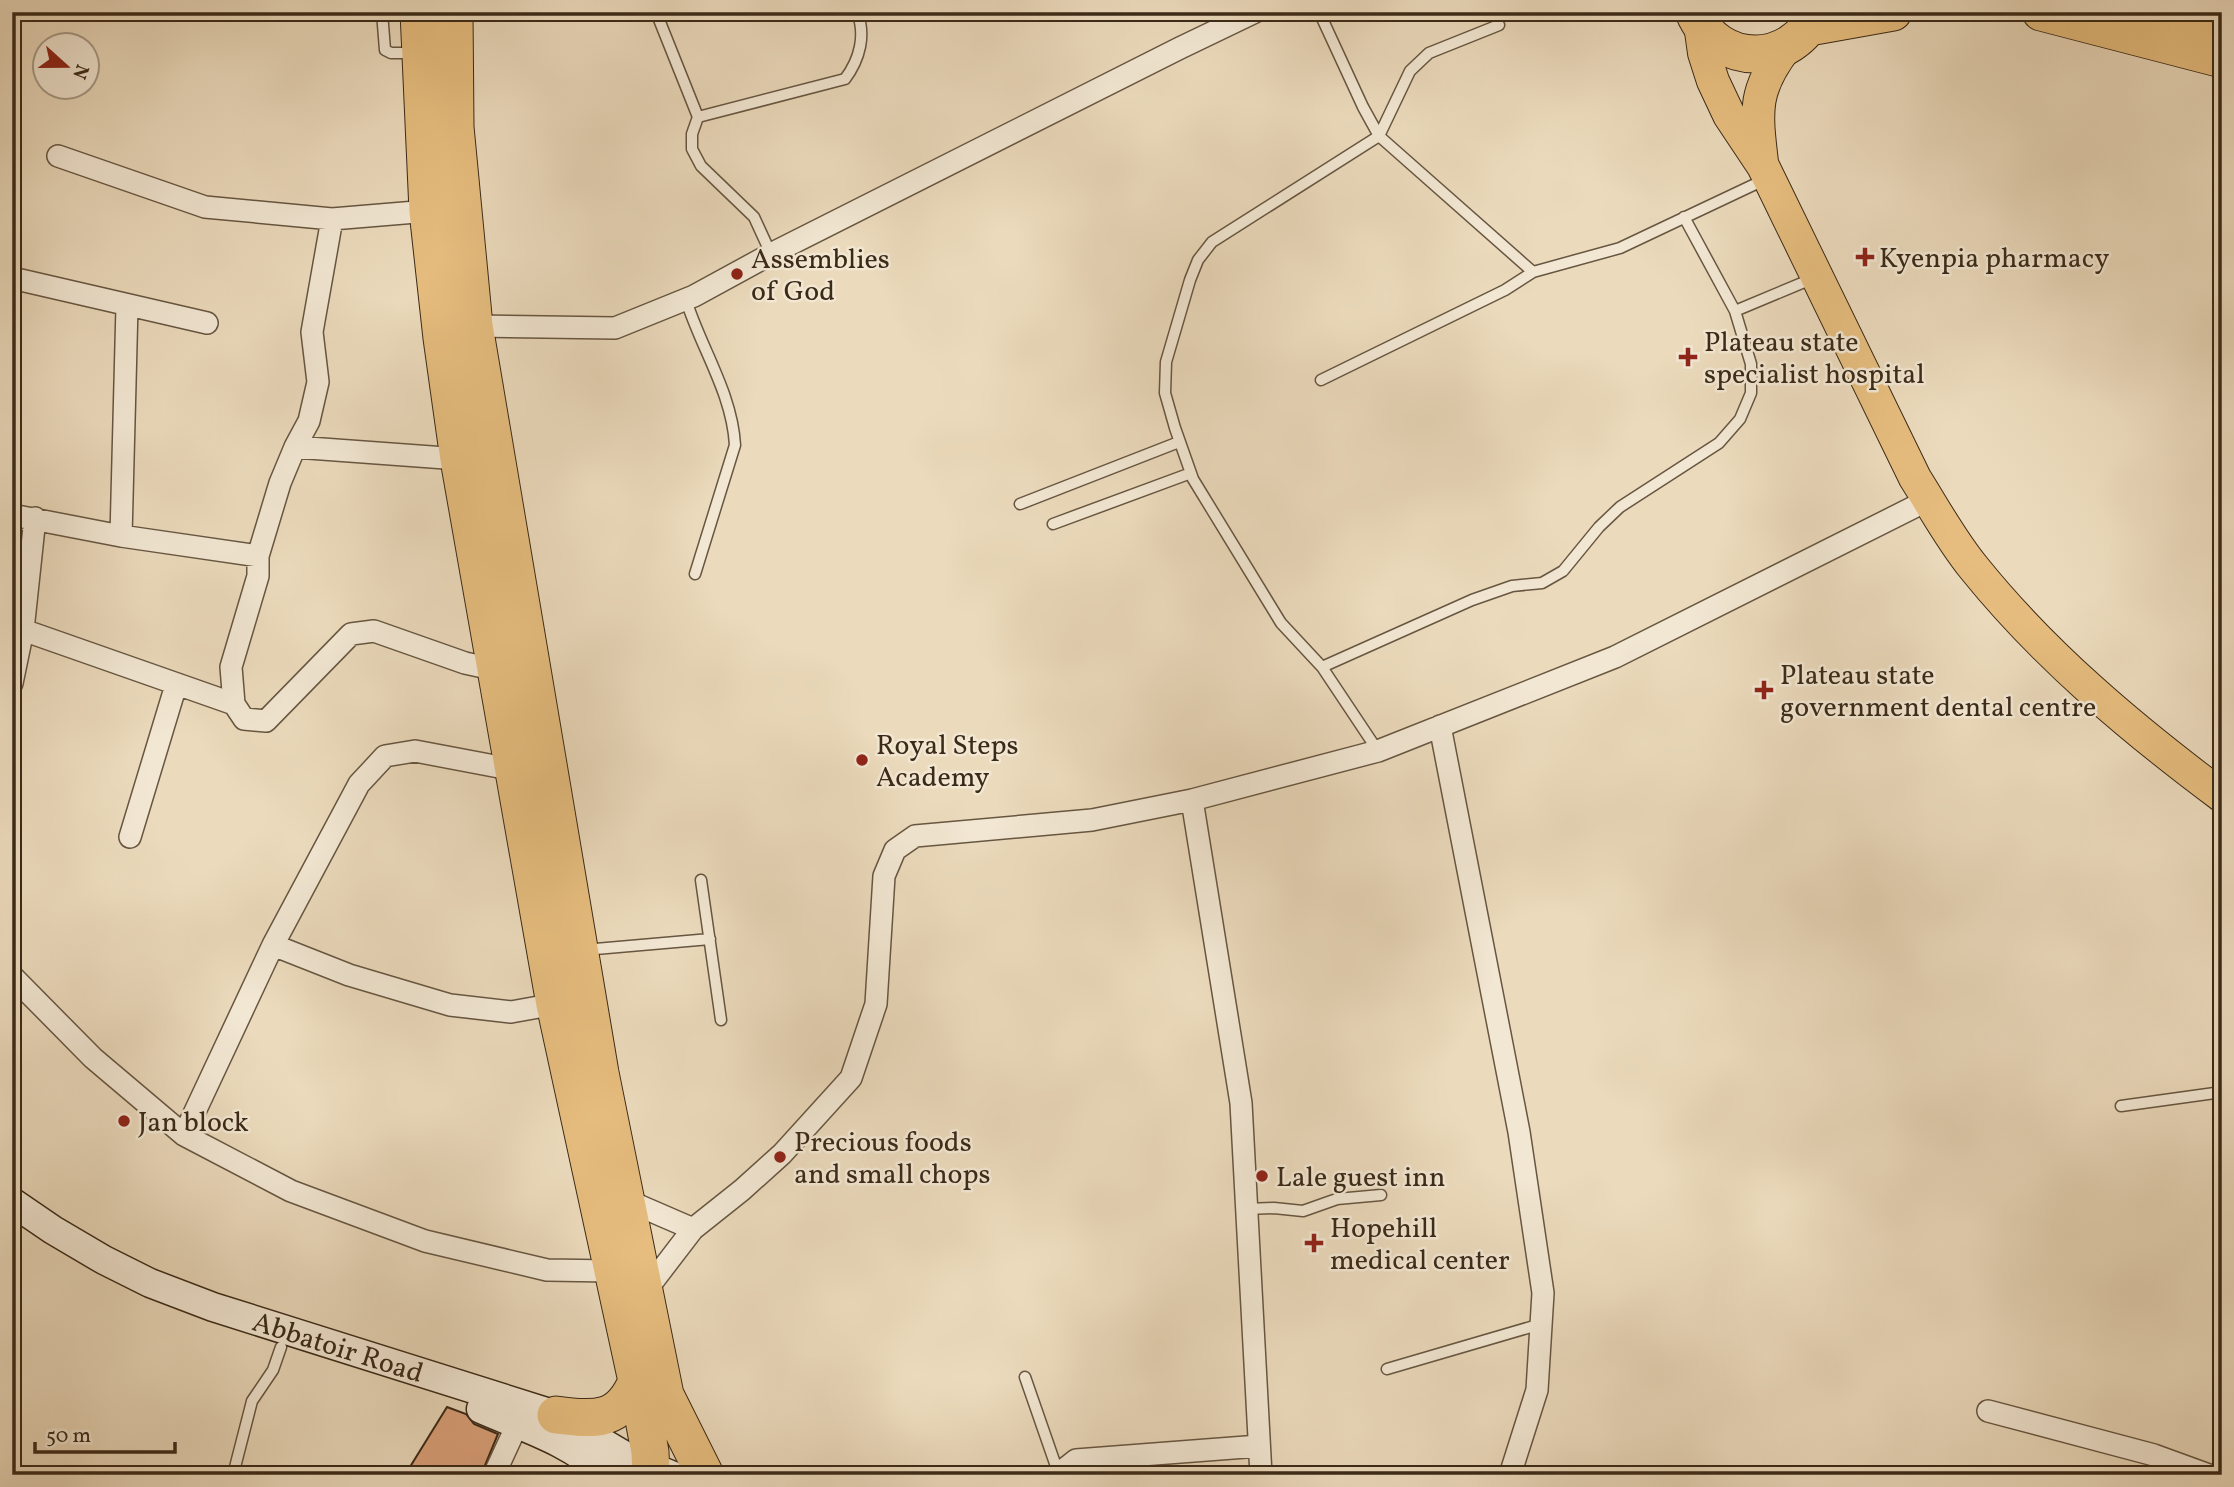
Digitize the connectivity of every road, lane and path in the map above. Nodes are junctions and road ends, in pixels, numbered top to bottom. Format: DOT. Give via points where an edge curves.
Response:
graph roads {
  1 [pos="382,12"];
  2 [pos="419,12"];
  3 [pos="454,12"];
  4 [pos="656,12"];
  5 [pos="857,12"];
  6 [pos="1255,12"];
  7 [pos="1893,12"];
  8 [pos="2041,12"];
  9 [pos="2157,12"];
  10 [pos="1321,16"];
  11 [pos="1697,18"];
  12 [pos="1499,25"];
  13 [pos="2222,28"];
  14 [pos="1804,29"];
  15 [pos="420,53"];
  16 [pos="2222,59"];
  17 [pos="698,117"];
  18 [pos="1380,136"];
  19 [pos="58,156"];
  20 [pos="1766,172"];
  21 [pos="428,211"];
  22 [pos="1684,217"];
  23 [pos="332,219"];
  24 [pos="771,254"];
  25 [pos="1533,272"];
  26 [pos="1817,277"];
  27 [pos="12,278"];
  28 [pos="685,300"];
  29 [pos="127,306"];
  30 [pos="1735,312"];
  31 [pos="207,323"];
  32 [pos="474,326"];
  33 [pos="1321,380"];
  34 [pos="1180,442"];
  35 [pos="295,447"];
  36 [pos="459,459"];
  37 [pos="1191,473"];
  38 [pos="1928,500"];
  39 [pos="1020,504"];
  40 [pos="12,515"];
  41 [pos="35,518"];
  42 [pos="1053,524"];
  43 [pos="121,536"];
  44 [pos="258,556"];
  45 [pos="695,574"];
  46 [pos="23,630"];
  47 [pos="1322,667"];
  48 [pos="497,670"];
  49 [pos="12,683"];
  50 [pos="176,685"];
  51 [pos="234,704"];
  52 [pos="1440,726"];
  53 [pos="1378,751"];
  54 [pos="515,771"];
  55 [pos="2222,796"];
  56 [pos="1192,800"];
  57 [pos="130,837"];
  58 [pos="548,864"];
  59 [pos="701,880"];
  60 [pos="710,939"];
  61 [pos="273,945"];
  62 [pos="580,951"];
  63 [pos="12,976"];
  64 [pos="555,1003"];
  65 [pos="721,1020"];
  66 [pos="2222,1092"];
  67 [pos="2121,1106"];
  68 [pos="184,1135"];
  69 [pos="1381,1195"];
  70 [pos="626,1200"];
  71 [pos="12,1202"];
  72 [pos="1247,1209"];
  73 [pos="12,1223"];
  74 [pos="693,1229"];
  75 [pos="612,1271"];
  76 [pos="644,1293"];
  77 [pos="1541,1324"];
  78 [pos="281,1347"];
  79 [pos="1387,1369"];
  80 [pos="1025,1377"];
  81 [pos="637,1381"];
  82 [pos="1988,1411"];
  83 [pos="556,1415"];
  84 [pos="517,1425"];
  85 [pos="1259,1446"];
  86 [pos="658,1472"];
  87 [pos="1058,1474"];
  88 [pos="2205,1474"];
  89 [pos="233,1475"];
  90 [pos="494,1475"];
  91 [pos="605,1475"];
  92 [pos="705,1475"];
  93 [pos="1261,1475"];
  94 [pos="1510,1475"];
  1 -- 15 [label="lane" via="385,50"];
  2 -- 15 [label="highway"];
  3 -- 32 [label="highway" via="454,127"];
  4 -- 17 [label="lane"];
  5 -- 17 [label="lane" via="860,49 845,79"];
  6 -- 24 [label="street"];
  7 -- 14 [label="highway"];
  8 -- 16 [label="highway"];
  9 -- 13 [label="highway"];
  10 -- 18 [label="lane"];
  11 -- 14 [label="highway" via="1713,39 1748,54 1767,54"];
  11 -- 20 [label="main road" via="1704,53 1728,115"];
  12 -- 18 [label="lane" via="1429,53 1410,71"];
  14 -- 20 [label="main road" via="1768,72 1759,97 1758,126"];
  15 -- 21 [label="highway"];
  17 -- 24 [label="lane" via="692,149 701,166 754,217"];
  18 -- 25 [label="lane"];
  18 -- 34 [label="lane" via="1212,242 1198,260 1166,362 1165,393"];
  19 -- 23 [label="street" via="205,207"];
  20 -- 22 [label="lane"];
  20 -- 26 [label="main road"];
  21 -- 23 [label="street"];
  21 -- 36 [label="highway"];
  22 -- 25 [label="lane" via="1620,248"];
  22 -- 30 [label="lane"];
  23 -- 35 [label="street" via="312,332 318,382 309,421"];
  24 -- 28 [label="street"];
  25 -- 33 [label="lane"];
  26 -- 30 [label="lane"];
  26 -- 38 [label="main road"];
  27 -- 29 [label="street"];
  28 -- 32 [label="street" via="615,328"];
  28 -- 45 [label="lane" via="729,406 735,445"];
  29 -- 31 [label="street"];
  29 -- 43 [label="street"];
  30 -- 47 [label="lane" via="1751,364 1751,393 1740,419 1719,443 1620,507 1563,571 1542,583 1512,586 1472,600"];
  32 -- 58 [label="highway"];
  34 -- 37 [label="lane"];
  34 -- 39 [label="lane"];
  35 -- 36 [label="street"];
  35 -- 44 [label="street"];
  36 -- 48 [label="highway"];
  37 -- 42 [label="lane"];
  37 -- 47 [label="lane" via="1281,623"];
  38 -- 52 [label="street" via="1615,657"];
  38 -- 55 [label="main road" via="1972,566 2022,624 2133,726"];
  40 -- 41 [label="street"];
  41 -- 43 [label="street"];
  41 -- 46 [label="street"];
  43 -- 44 [label="street"];
  44 -- 51 [label="street" via="255,588 231,667"];
  46 -- 49 [label="street"];
  46 -- 50 [label="street"];
  47 -- 53 [label="lane"];
  48 -- 51 [label="street" via="374,631 351,634 266,721 244,719"];
  48 -- 54 [label="highway"];
  50 -- 51 [label="street"];
  50 -- 57 [label="street"];
  52 -- 53 [label="street"];
  52 -- 77 [label="street" via="1519,1132 1543,1293"];
  53 -- 56 [label="street"];
  54 -- 58 [label="highway"];
  54 -- 61 [label="street" via="415,751 385,756 359,784"];
  56 -- 72 [label="street" via="1241,1103"];
  56 -- 74 [label="street" via="1092,820 915,836 895,850 884,876 876,1004 852,1077 782,1154"];
  58 -- 62 [label="highway"];
  58 -- 64 [label="highway"];
  59 -- 60 [label="lane"];
  60 -- 62 [label="lane"];
  60 -- 65 [label="lane"];
  61 -- 64 [label="street" via="349,975 450,1005 511,1012"];
  61 -- 68 [label="street"];
  62 -- 70 [label="highway"];
  63 -- 68 [label="street" via="93,1058"];
  64 -- 75 [label="highway"];
  66 -- 67 [label="lane"];
  68 -- 75 [label="street" via="292,1191 425,1241 547,1270"];
  69 -- 72 [label="lane" via="1337,1199 1303,1211"];
  70 -- 74 [label="street"];
  70 -- 76 [label="highway"];
  71 -- 83 [label="street, Abbatoir Road" via="150,1283"];
  72 -- 85 [label="street"];
  73 -- 78 [label="street, Abbatoir Road" via="141,1298"];
  74 -- 76 [label="street"];
  75 -- 81 [label="highway"];
  76 -- 92 [label="highway" via="665,1395"];
  77 -- 79 [label="lane"];
  77 -- 94 [label="street" via="1537,1390"];
  78 -- 84 [label="street, Abbatoir Road" via="465,1402"];
  78 -- 89 [label="lane" via="273,1370 251,1401"];
  80 -- 87 [label="lane"];
  81 -- 83 [label="highway" via="630,1399 614,1412 589,1419"];
  81 -- 86 [label="highway"];
  82 -- 88 [label="street" via="2154,1455"];
  83 -- 86 [label="street, Abbatoir Road"];
  84 -- 90 [label="street"];
  84 -- 91 [label="street, Abbatoir Road" via="574,1451"];
  85 -- 87 [label="street" via="1076,1460"];
  85 -- 93 [label="street"];
}
